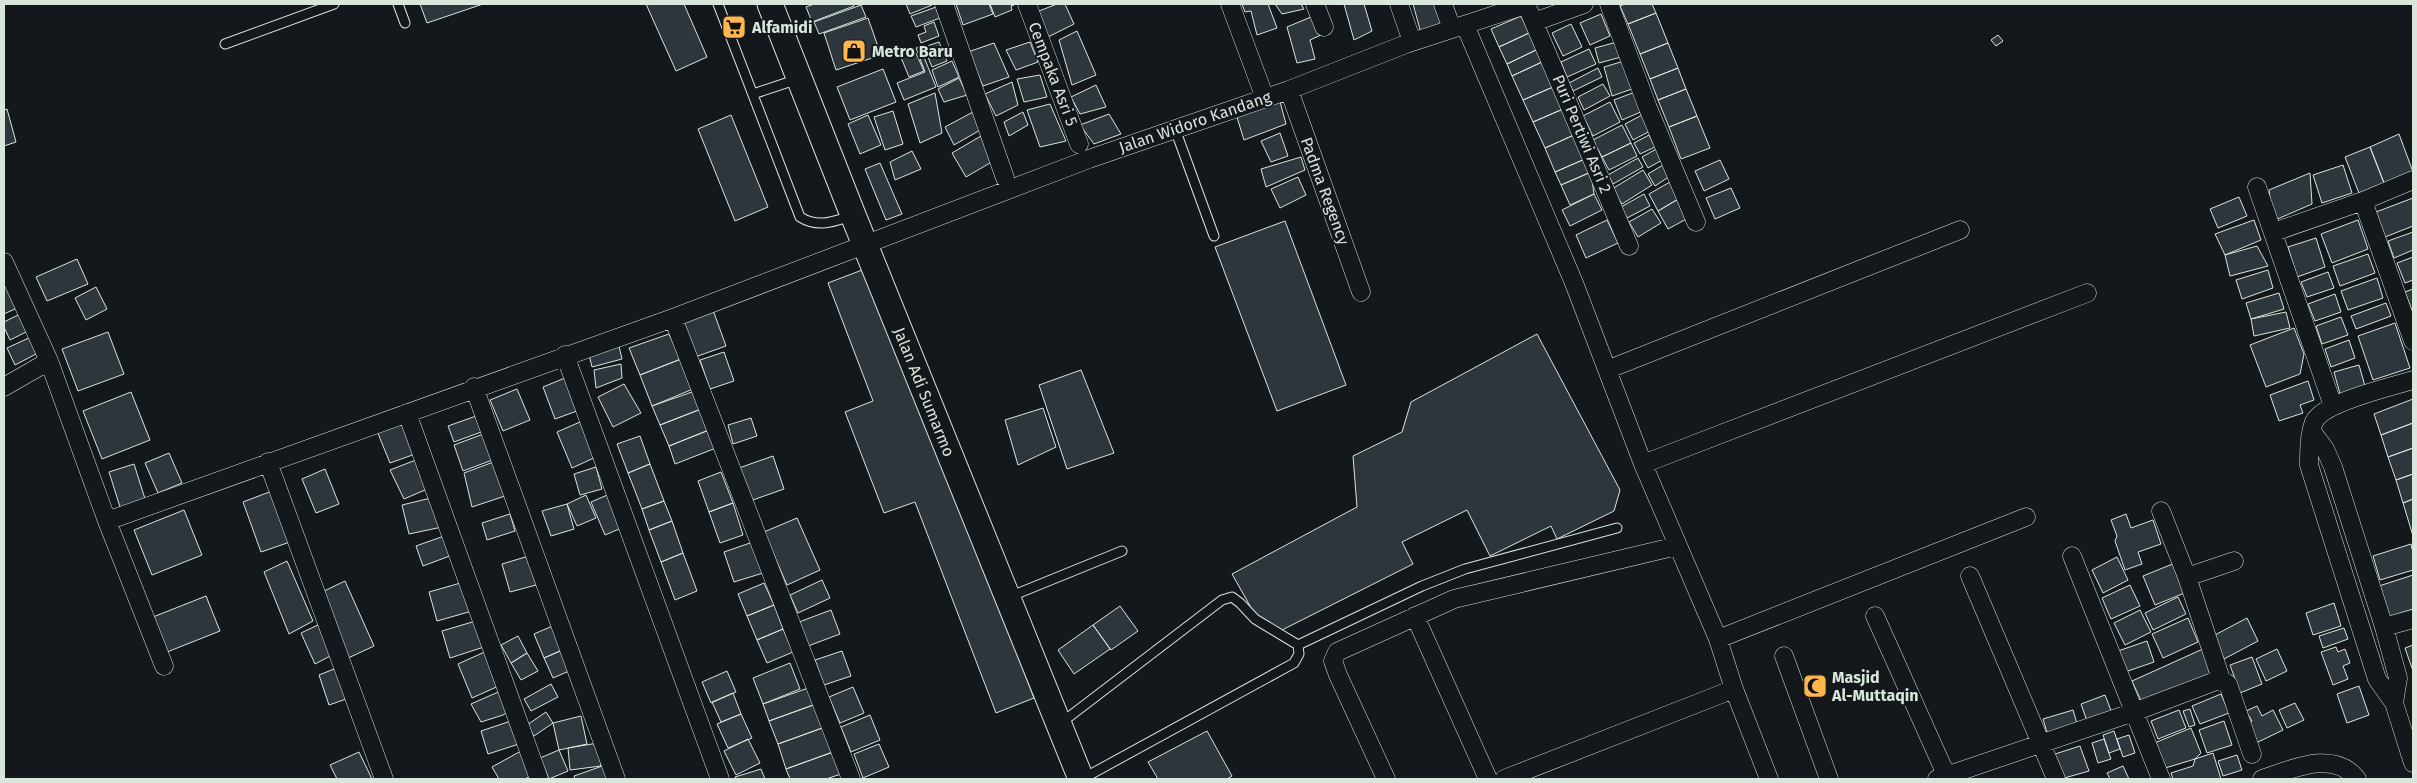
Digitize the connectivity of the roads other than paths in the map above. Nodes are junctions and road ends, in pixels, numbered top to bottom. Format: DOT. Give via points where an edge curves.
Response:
graph roads {
  1 [pos="334,4"];
  2 [pos="398,4"];
  3 [pos="718,4"];
  4 [pos="770,4"];
  5 [pos="944,4"];
  6 [pos="1027,4"];
  7 [pos="1230,4"];
  8 [pos="1315,4"];
  9 [pos="1398,4"];
  10 [pos="1443,4"];
  11 [pos="1527,4"];
  12 [pos="1584,4"];
  13 [pos="1609,4"];
  14 [pos="1534,22"];
  15 [pos="404,23"];
  16 [pos="1324,27"];
  17 [pos="1459,27"];
  18 [pos="1410,36"];
  19 [pos="225,44"];
  20 [pos="798,79"];
  21 [pos="1262,90"];
  22 [pos="1289,90"];
  23 [pos="753,94"];
  24 [pos="1174,129"];
  25 [pos="1079,144"];
  26 [pos="1005,178"];
  27 [pos="2413,180"];
  28 [pos="2257,187"];
  29 [pos="2363,201"];
  30 [pos="853,215"];
  31 [pos="1696,222"];
  32 [pos="1960,230"];
  33 [pos="2274,232"];
  34 [pos="1214,236"];
  35 [pos="865,246"];
  36 [pos="1629,246"];
  37 [pos="4,262"];
  38 [pos="1361,292"];
  39 [pos="2087,293"];
  40 [pos="673,318"];
  41 [pos="2413,341"];
  42 [pos="565,355"];
  43 [pos="49,361"];
  44 [pos="1609,369"];
  45 [pos="2413,380"];
  46 [pos="4,387"];
  47 [pos="474,387"];
  48 [pos="2333,406"];
  49 [pos="407,413"];
  50 [pos="2312,433"];
  51 [pos="268,462"];
  52 [pos="1643,464"];
  53 [pos="2161,511"];
  54 [pos="2026,516"];
  55 [pos="107,521"];
  56 [pos="1617,528"];
  57 [pos="1677,546"];
  58 [pos="1122,551"];
  59 [pos="2072,556"];
  60 [pos="2234,561"];
  61 [pos="2364,566"];
  62 [pos="2342,572"];
  63 [pos="1970,576"];
  64 [pos="2187,578"];
  65 [pos="1006,598"];
  66 [pos="1415,616"];
  67 [pos="1875,616"];
  68 [pos="2413,619"];
  69 [pos="2384,628"];
  70 [pos="1718,640"];
  71 [pos="1298,645"];
  72 [pos="1784,656"];
  73 [pos="164,666"];
  74 [pos="2221,679"];
  75 [pos="1734,689"];
  76 [pos="2394,703"];
  77 [pos="2134,712"];
  78 [pos="1052,713"];
  79 [pos="2410,741"];
  80 [pos="2042,743"];
  81 [pos="2252,754"];
  82 [pos="2413,763"];
  83 [pos="1545,772"];
  84 [pos="1944,778"];
  85 [pos="384,779"];
  86 [pos="540,779"];
  87 [pos="616,779"];
  88 [pos="720,779"];
  89 [pos="851,779"];
  90 [pos="1081,779"];
  91 [pos="1386,779"];
  92 [pos="1488,779"];
  93 [pos="1504,779"];
  94 [pos="1769,779"];
  95 [pos="1829,779"];
  96 [pos="2056,779"];
  97 [pos="2161,779"];
  98 [pos="2262,779"];
  99 [pos="2357,779"];
  1 -- 19 [label="lane"];
  2 -- 15 [label="lane"];
  3 -- 23 [label="lane"];
  4 -- 20 [label="main road, Jalan Adi Sumarmo"];
  5 -- 26 [label="street"];
  6 -- 25 [label="street, Cempaka Asri 5"];
  7 -- 21 [label="street"];
  8 -- 16 [label="street"];
  9 -- 18 [label="street"];
  10 -- 17 [label="street"];
  11 -- 14 [label="street, Puri Pertiwi Asri 2"];
  11 -- 17 [label="street, Jalan Widoro Kandang"];
  12 -- 14 [label="street"];
  13 -- 31 [label="street"];
  14 -- 36 [label="street, Puri Pertiwi Asri 2"];
  17 -- 22 [label="street, Jalan Widoro Kandang"];
  17 -- 44 [label="street"];
  20 -- 23 [label="lane"];
  20 -- 30 [label="main road, Jalan Adi Sumarmo"];
  22 -- 24 [label="street, Jalan Widoro Kandang"];
  22 -- 38 [label="street, Padma Regency"];
  23 -- 30 [label="lane" via="800,217 821,225"];
  24 -- 34 [label="lane"];
  24 -- 35 [label="street, Jalan Widoro Kandang" via="1016,186"];
  27 -- 29 [label="street"];
  28 -- 33 [label="street"];
  29 -- 33 [label="street"];
  29 -- 41 [label="street"];
  30 -- 35 [label="main road, Jalan Adi Sumarmo"];
  32 -- 44 [label="street"];
  33 -- 48 [label="street"];
  35 -- 40 [label="street, Jalan Widoro Kandang"];
  35 -- 65 [label="main road, Jalan Adi Sumarmo"];
  37 -- 43 [label="street"];
  39 -- 52 [label="street"];
  40 -- 42 [label="street, Jalan Widoro Kandang"];
  40 -- 89 [label="street"];
  42 -- 47 [label="street, Jalan Widoro Kandang"];
  42 -- 88 [label="street"];
  43 -- 46 [label="street"];
  43 -- 55 [label="street"];
  44 -- 52 [label="street"];
  45 -- 48 [label="street"];
  47 -- 49 [label="street, Jalan Widoro Kandang"];
  47 -- 87 [label="street"];
  48 -- 50 [label="street" via="2320,414"];
  49 -- 51 [label="street, Jalan Widoro Kandang"];
  49 -- 86 [label="street"];
  50 -- 61 [label="street" via="2334,467"];
  50 -- 62 [label="street" via="2308,465"];
  51 -- 55 [label="street, Jalan Widoro Kandang"];
  51 -- 85 [label="street"];
  52 -- 57 [label="street"];
  53 -- 64 [label="street"];
  54 -- 70 [label="street"];
  55 -- 73 [label="street"];
  56 -- 71 [label="lane" via="1465,569"];
  57 -- 66 [label="street" via="1454,599"];
  57 -- 70 [label="street"];
  58 -- 65 [label="lane"];
  59 -- 77 [label="street"];
  60 -- 64 [label="street"];
  61 -- 62 [label="street"];
  61 -- 69 [label="street"];
  62 -- 76 [label="street" via="2377,679"];
  63 -- 80 [label="street"];
  64 -- 74 [label="street"];
  65 -- 78 [label="main road, Jalan Adi Sumarmo"];
  66 -- 91 [label="street" via="1337,652 1333,662"];
  66 -- 92 [label="street"];
  67 -- 84 [label="street"];
  68 -- 69 [label="street"];
  69 -- 76 [label="street" via="2398,678"];
  70 -- 75 [label="street"];
  71 -- 78 [label="lane" via="1255,619 1232,597 1222,600"];
  71 -- 90 [label="lane" via="1299,654 1294,663"];
  72 -- 95 [label="street"];
  74 -- 77 [label="street"];
  74 -- 81 [label="street" via="2228,684"];
  75 -- 83 [label="street"];
  75 -- 94 [label="street"];
  76 -- 79 [label="street"];
  77 -- 80 [label="street"];
  77 -- 97 [label="street"];
  78 -- 90 [label="main road, Jalan Adi Sumarmo"];
  79 -- 82 [label="street"];
  80 -- 84 [label="street"];
  80 -- 96 [label="street"];
  83 -- 93 [label="street"];
  98 -- 99 [label="street" via="2326,763 2351,772"];
}
